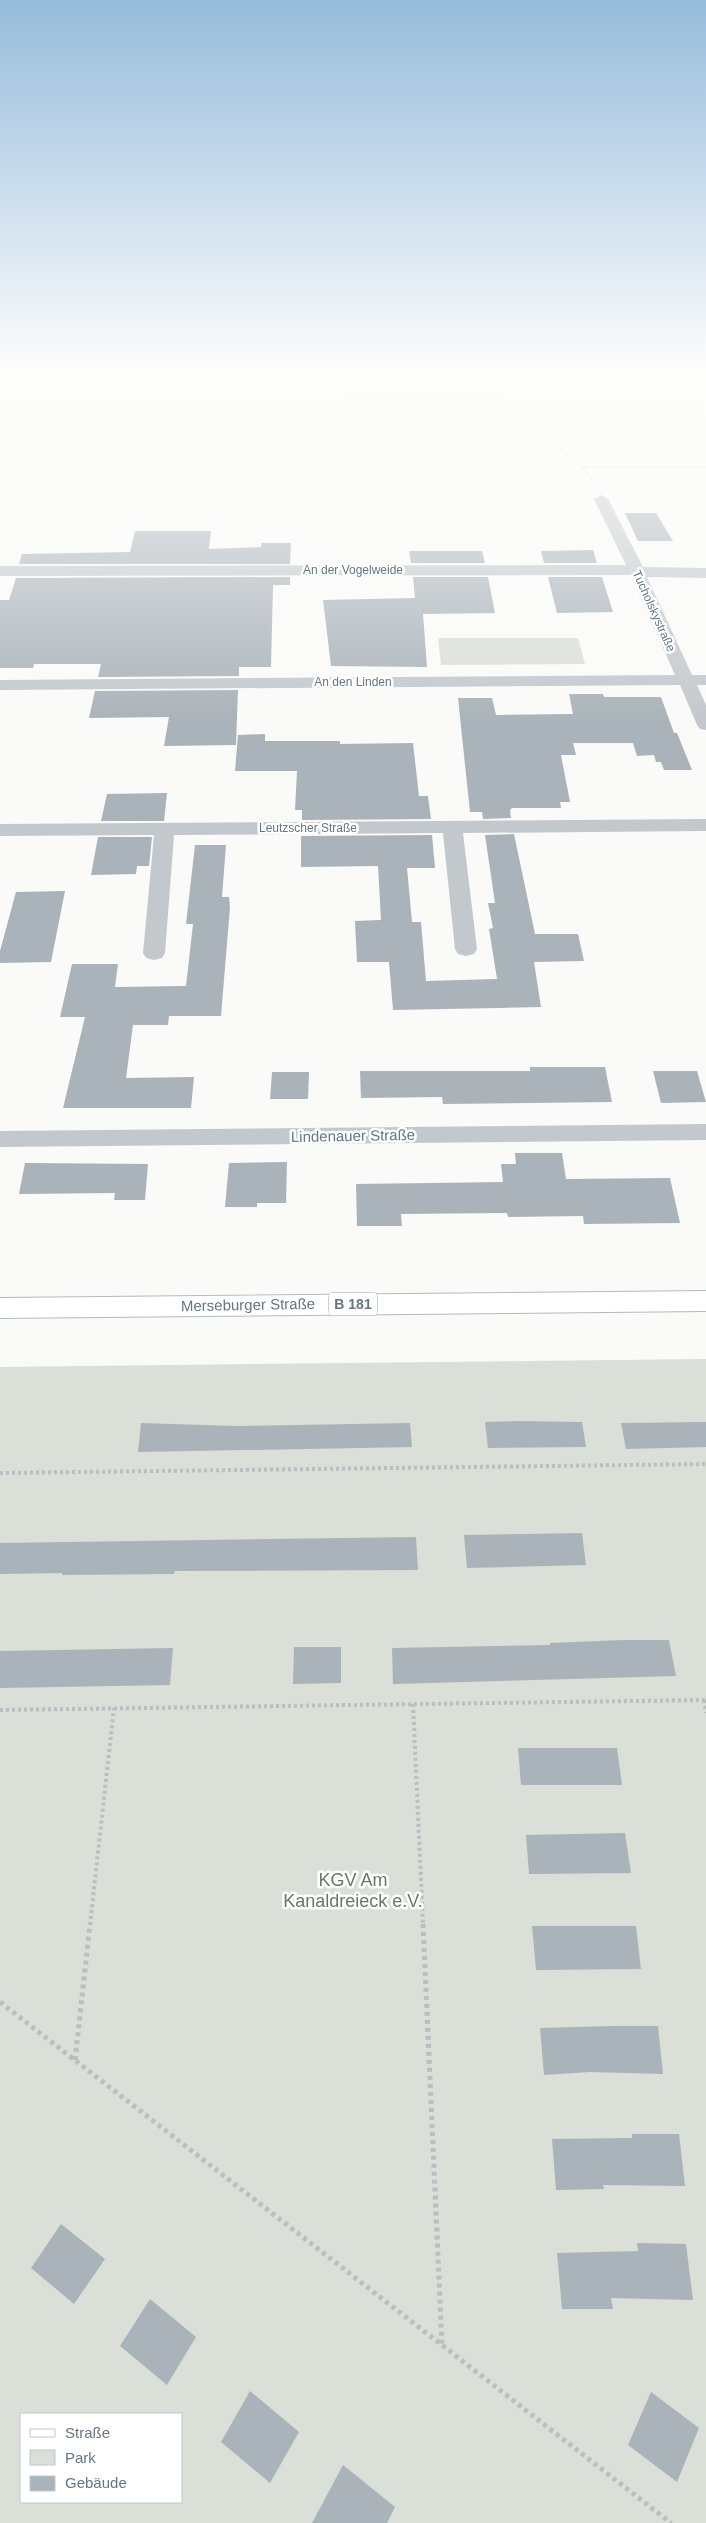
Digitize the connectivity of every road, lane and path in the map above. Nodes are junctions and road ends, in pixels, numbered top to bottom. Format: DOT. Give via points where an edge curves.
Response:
graph roads {
  1 [pos="596,489"];
  2 [pos="601,499"];
  3 [pos="0,571"];
  4 [pos="636,571"];
  5 [pos="706,573"];
  6 [pos="685,680"];
  7 [pos="706,680"];
  8 [pos="0,685"];
  9 [pos="706,725"];
  10 [pos="706,825"];
  11 [pos="452,827"];
  12 [pos="164,829"];
  13 [pos="0,830"];
  14 [pos="466,949"];
  15 [pos="154,953"];
  16 [pos="706,1132"];
  17 [pos="0,1140"];
  18 [pos="706,1301"];
  19 [pos="0,1308"];
  20 [pos="706,1464"];
  21 [pos="0,1473"];
  22 [pos="705,1700"];
  23 [pos="413,1704"];
  24 [pos="114,1708"];
  25 [pos="0,1710"];
  26 [pos="706,1712"];
  27 [pos="0,2002"];
  28 [pos="75,2060"];
  29 [pos="442,2346"];
  30 [pos="671,2523"];
  1 -- 2 [label="path"];
  2 -- 4 [label="street, Tucholskystraße"];
  3 -- 4 [label="street, An der Vogelweide"];
  4 -- 5 [label="street, An der Vogelweide"];
  4 -- 6 [label="street, Tucholskystraße"];
  6 -- 7 [label="street, An den Linden"];
  6 -- 8 [label="street, An den Linden"];
  6 -- 9 [label="street, Tucholskystraße"];
  10 -- 11 [label="street, Leutzscher Straße"];
  11 -- 12 [label="street, Leutzscher Straße"];
  11 -- 14 [label="street"];
  12 -- 13 [label="street, Leutzscher Straße"];
  12 -- 15 [label="street"];
  16 -- 17 [label="street, Lindenauer Straße"];
  18 -- 19 [label="main road, Merseburger Straße / B 181"];
  20 -- 21 [label="path"];
  22 -- 23 [label="path"];
  22 -- 26 [label="path"];
  23 -- 24 [label="path"];
  23 -- 29 [label="path"];
  24 -- 25 [label="path"];
  24 -- 28 [label="path"];
  27 -- 28 [label="path"];
  28 -- 29 [label="path"];
  29 -- 30 [label="path"];
}
